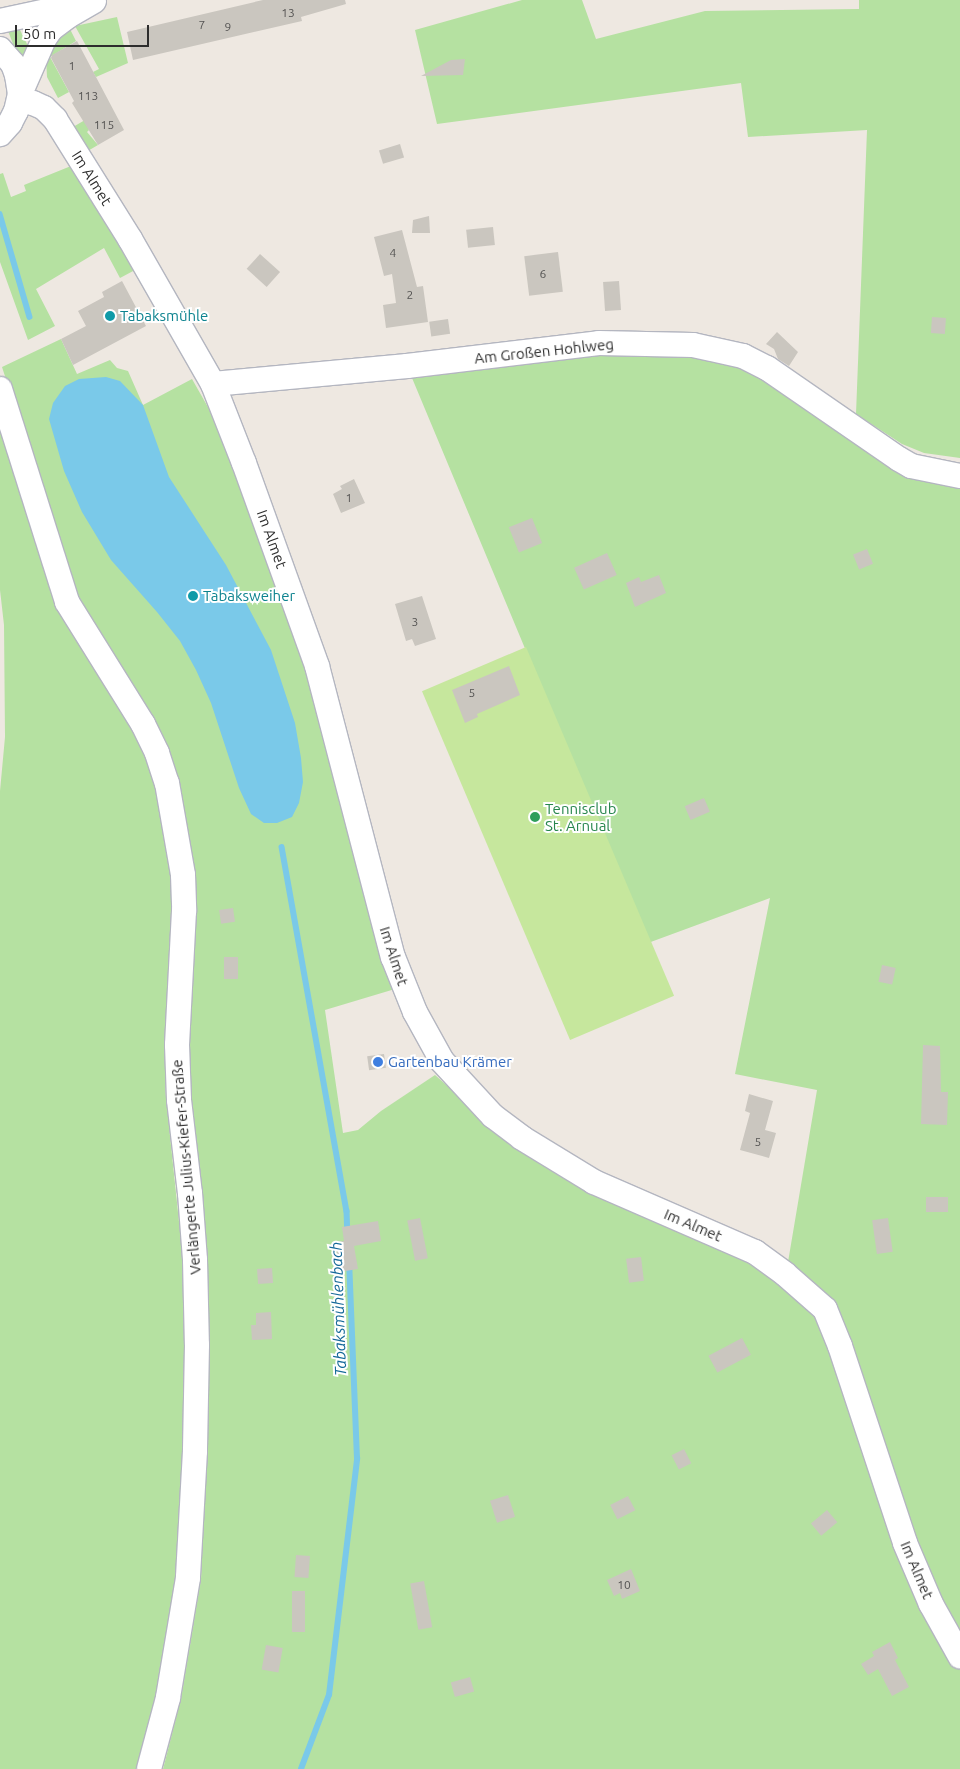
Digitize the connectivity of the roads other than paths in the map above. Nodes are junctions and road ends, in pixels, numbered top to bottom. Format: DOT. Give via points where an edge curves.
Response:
graph roads {
  1 [pos="97,1"];
  2 [pos="0,21"];
  3 [pos="2,46"];
  4 [pos="19,97"];
  5 [pos="0,134"];
  6 [pos="213,384"];
  7 [pos="0,389"];
  8 [pos="960,476"];
  9 [pos="960,1656"];
  10 [pos="149,1769"];
  1 -- 2 [label="street"];
  1 -- 4 [label="street" via="51,29"];
  3 -- 4 [label="street" via="17,75"];
  4 -- 5 [label="street" via="10,123"];
  4 -- 6 [label="street, Im Almet" via="44,108 55,119 130,239"];
  6 -- 8 [label="street, Am Großen Hohlweg" via="407,366 599,343 693,345 742,356 767,368 905,463"];
  6 -- 9 [label="street, Im Almet" via="317,666 393,958 411,1003 442,1061 493,1116 522,1138 594,1182 755,1252 825,1309 905,1543 931,1604"];
  7 -- 10 [label="street, Verlängerte Julius-Kiefer-Straße" via="67,602 144,724 157,753 167,783 184,875 177,1045 179,1100 195,1260 195,1451 188,1578 168,1698"];
}
